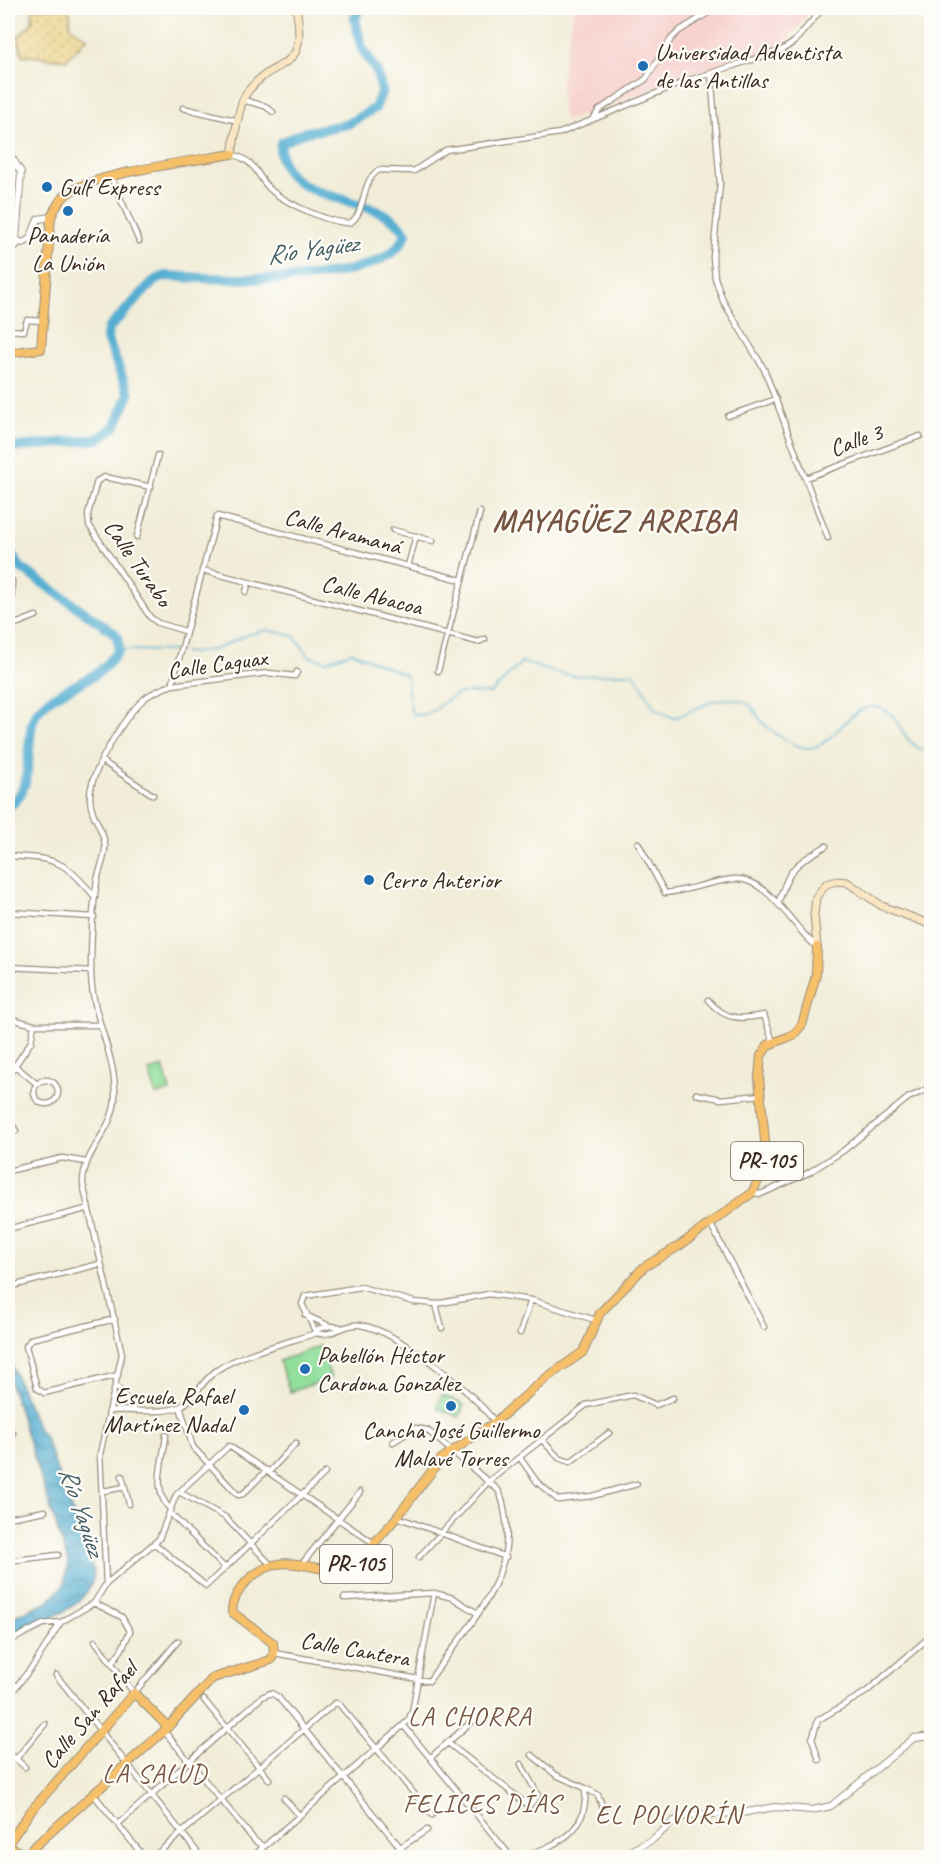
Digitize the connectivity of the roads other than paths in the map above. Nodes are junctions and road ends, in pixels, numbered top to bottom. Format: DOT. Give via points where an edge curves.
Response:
graph roads {
  1 [pos="11,8"];
  2 [pos="296,8"];
  3 [pos="716,8"];
  4 [pos="823,8"];
  5 [pos="8,26"];
  6 [pos="711,73"];
  7 [pos="243,100"];
  8 [pos="183,108"];
  9 [pos="273,112"];
  10 [pos="592,120"];
  11 [pos="239,121"];
  12 [pos="8,152"];
  13 [pos="232,154"];
  14 [pos="111,177"];
  15 [pos="51,217"];
  16 [pos="139,241"];
  17 [pos="19,243"];
  18 [pos="8,255"];
  19 [pos="45,321"];
  20 [pos="8,330"];
  21 [pos="8,353"];
  22 [pos="776,399"];
  23 [pos="728,416"];
  24 [pos="920,436"];
  25 [pos="158,455"];
  26 [pos="806,478"];
  27 [pos="151,486"];
  28 [pos="480,512"];
  29 [pos="393,530"];
  30 [pos="416,536"];
  31 [pos="137,537"];
  32 [pos="828,538"];
  33 [pos="433,541"];
  34 [pos="408,566"];
  35 [pos="202,570"];
  36 [pos="461,580"];
  37 [pos="12,581"];
  38 [pos="249,582"];
  39 [pos="246,592"];
  40 [pos="36,616"];
  41 [pos="9,627"];
  42 [pos="184,631"];
  43 [pos="448,633"];
  44 [pos="485,639"];
  45 [pos="438,671"];
  46 [pos="297,672"];
  47 [pos="172,685"];
  48 [pos="102,761"];
  49 [pos="153,795"];
  50 [pos="638,843"];
  51 [pos="826,846"];
  52 [pos="8,856"];
  53 [pos="95,897"];
  54 [pos="778,904"];
  55 [pos="8,912"];
  56 [pos="94,917"];
  57 [pos="932,925"];
  58 [pos="817,947"];
  59 [pos="8,967"];
  60 [pos="91,971"];
  61 [pos="708,1000"];
  62 [pos="8,1018"];
  63 [pos="34,1024"];
  64 [pos="99,1025"];
  65 [pos="773,1042"];
  66 [pos="14,1065"];
  67 [pos="8,1077"];
  68 [pos="38,1084"];
  69 [pos="932,1087"];
  70 [pos="696,1095"];
  71 [pos="761,1095"];
  72 [pos="8,1117"];
  73 [pos="16,1131"];
  74 [pos="86,1162"];
  75 [pos="8,1171"];
  76 [pos="752,1193"];
  77 [pos="86,1209"];
  78 [pos="710,1223"];
  79 [pos="8,1229"];
  80 [pos="100,1264"];
  81 [pos="8,1284"];
  82 [pos="531,1300"];
  83 [pos="436,1304"];
  84 [pos="305,1315"];
  85 [pos="115,1319"];
  86 [pos="596,1320"];
  87 [pos="330,1326"];
  88 [pos="340,1327"];
  89 [pos="764,1327"];
  90 [pos="442,1328"];
  91 [pos="316,1333"];
  92 [pos="520,1333"];
  93 [pos="118,1375"];
  94 [pos="116,1384"];
  95 [pos="673,1398"];
  96 [pos="180,1407"];
  97 [pos="134,1409"];
  98 [pos="109,1411"];
  99 [pos="495,1422"];
  100 [pos="609,1433"];
  101 [pos="166,1435"];
  102 [pos="542,1440"];
  103 [pos="393,1442"];
  104 [pos="296,1443"];
  105 [pos="452,1450"];
  106 [pos="520,1458"];
  107 [pos="208,1465"];
  108 [pos="268,1471"];
  109 [pos="325,1473"];
  110 [pos="122,1476"];
  111 [pos="489,1481"];
  112 [pos="637,1484"];
  113 [pos="125,1487"];
  114 [pos="103,1491"];
  115 [pos="179,1492"];
  116 [pos="360,1492"];
  117 [pos="303,1494"];
  118 [pos="129,1504"];
  119 [pos="45,1511"];
  120 [pos="170,1511"];
  121 [pos="397,1517"];
  122 [pos="8,1518"];
  123 [pos="338,1519"];
  124 [pos="440,1532"];
  125 [pos="251,1543"];
  126 [pos="155,1544"];
  127 [pos="375,1544"];
  128 [pos="58,1555"];
  129 [pos="418,1557"];
  130 [pos="506,1557"];
  131 [pos="8,1561"];
  132 [pos="270,1564"];
  133 [pos="301,1565"];
  134 [pos="225,1568"];
  135 [pos="106,1584"];
  136 [pos="434,1593"];
  137 [pos="344,1598"];
  138 [pos="94,1603"];
  139 [pos="477,1613"];
  140 [pos="61,1622"];
  141 [pos="932,1635"];
  142 [pos="95,1641"];
  143 [pos="178,1641"];
  144 [pos="8,1642"];
  145 [pos="274,1653"];
  146 [pos="112,1663"];
  147 [pos="56,1675"];
  148 [pos="418,1678"];
  149 [pos="134,1693"];
  150 [pos="8,1696"];
  151 [pos="204,1700"];
  152 [pos="477,1716"];
  153 [pos="45,1724"];
  154 [pos="404,1726"];
  155 [pos="227,1727"];
  156 [pos="304,1727"];
  157 [pos="166,1729"];
  158 [pos="101,1731"];
  159 [pos="932,1736"];
  160 [pos="448,1743"];
  161 [pos="376,1749"];
  162 [pos="8,1752"];
  163 [pos="532,1755"];
  164 [pos="430,1758"];
  165 [pos="16,1759"];
  166 [pos="189,1760"];
  167 [pos="819,1760"];
  168 [pos="521,1764"];
  169 [pos="127,1765"];
  170 [pos="259,1766"];
  171 [pos="24,1767"];
  172 [pos="343,1776"];
  173 [pos="269,1779"];
  174 [pos="585,1788"];
  175 [pos="152,1794"];
  176 [pos="94,1795"];
  177 [pos="284,1798"];
  178 [pos="220,1799"];
  179 [pos="604,1811"];
  180 [pos="299,1815"];
  181 [pos="432,1815"];
  182 [pos="118,1824"];
  183 [pos="427,1830"];
  184 [pos="181,1832"];
  185 [pos="8,1845"];
  186 [pos="263,1846"];
  187 [pos="399,1847"];
  188 [pos="145,1857"];
  189 [pos="152,1857"];
  190 [pos="202,1857"];
  191 [pos="251,1857"];
  192 [pos="384,1857"];
  193 [pos="409,1857"];
  194 [pos="512,1857"];
  195 [pos="520,1857"];
  196 [pos="615,1857"];
  1 -- 5 [label="street"];
  2 -- 7 [label="main road" via="298,47 290,60 257,82"];
  3 -- 10 [label="street" via="679,31 646,79 600,110"];
  4 -- 6 [label="street" via="782,50"];
  6 -- 10 [label="street"];
  6 -- 22 [label="street" via="720,183 713,256 715,278 723,301 764,369"];
  7 -- 9 [label="street"];
  7 -- 11 [label="main road"];
  8 -- 11 [label="street"];
  10 -- 13 [label="street" via="560,132 446,150 414,171 379,170 370,178 357,216 350,223 328,220 288,201 271,190 248,159"];
  11 -- 13 [label="main road"];
  12 -- 17 [label="street" via="21,172 15,235"];
  13 -- 14 [label="main road"];
  14 -- 15 [label="main road" via="67,194"];
  14 -- 16 [label="street"];
  15 -- 17 [label="street" via="38,219 30,239"];
  15 -- 19 [label="main road"];
  17 -- 18 [label="street"];
  19 -- 20 [label="street" via="27,320 24,331"];
  19 -- 21 [label="main road" via="41,349"];
  22 -- 23 [label="street"];
  22 -- 26 [label="street"];
  24 -- 26 [label="street, Calle 3"];
  25 -- 27 [label="street, Calle Turabo"];
  26 -- 32 [label="street"];
  27 -- 31 [label="street, Calle Turabo"];
  27 -- 42 [label="street, Calle Turabo" via="105,477 98,481 88,514 89,525 150,617"];
  28 -- 36 [label="street"];
  29 -- 30 [label="street"];
  30 -- 33 [label="street"];
  30 -- 34 [label="street"];
  34 -- 35 [label="street, Calle Aramaná" via="217,516"];
  34 -- 36 [label="street, Calle Aramaná"];
  35 -- 38 [label="street, Calle Abacoa"];
  35 -- 42 [label="street"];
  36 -- 43 [label="street"];
  37 -- 41 [label="street"];
  38 -- 39 [label="street"];
  38 -- 43 [label="street, Calle Abacoa"];
  40 -- 41 [label="street"];
  42 -- 47 [label="street"];
  43 -- 44 [label="street, Calle Abacoa" via="478,642"];
  43 -- 45 [label="street"];
  46 -- 47 [label="street, Calle Caguax" via="296,676 268,673"];
  47 -- 48 [label="street, Calle Caguax" via="142,700"];
  48 -- 49 [label="street"];
  48 -- 53 [label="street, Calle Caguax" via="92,782 90,798 105,846"];
  50 -- 54 [label="street" via="665,893 745,879"];
  51 -- 54 [label="street" via="793,866"];
  52 -- 53 [label="street" via="55,861 71,870"];
  53 -- 56 [label="street, Calle Caguax"];
  54 -- 58 [label="street"];
  55 -- 56 [label="street"];
  56 -- 60 [label="street, Calle Caguax"];
  57 -- 58 [label="main road" via="882,906 847,882 837,881 822,887 815,900"];
  58 -- 65 [label="main road" via="816,975 802,1025 793,1035"];
  59 -- 60 [label="street"];
  60 -- 64 [label="street, Calle Caguax"];
  61 -- 65 [label="street" via="731,1018 764,1015"];
  62 -- 63 [label="street"];
  63 -- 64 [label="street"];
  63 -- 66 [label="street" via="31,1042"];
  64 -- 74 [label="street, Calle Caguax" via="114,1076 116,1098 109,1122"];
  65 -- 71 [label="main road, PR-105" via="761,1056"];
  66 -- 67 [label="street"];
  66 -- 68 [label="street"];
  68 -- 68 [label="street" via="34,1089 37,1100 41,1104 52,1103 57,1087 48,1081"];
  69 -- 76 [label="street" via="908,1098 843,1151 813,1169 761,1194"];
  70 -- 71 [label="street" via="721,1099"];
  71 -- 76 [label="main road, PR-105" via="767,1162"];
  72 -- 73 [label="street"];
  74 -- 75 [label="street" via="62,1158"];
  74 -- 77 [label="street" via="82,1175"];
  76 -- 78 [label="main road, PR-105"];
  77 -- 79 [label="street"];
  77 -- 80 [label="street"];
  78 -- 86 [label="main road, PR-105" via="650,1262 603,1308"];
  78 -- 89 [label="street"];
  80 -- 81 [label="street"];
  80 -- 85 [label="street"];
  82 -- 83 [label="street" via="489,1294"];
  82 -- 86 [label="street"];
  82 -- 92 [label="street"];
  83 -- 84 [label="street" via="361,1287 305,1296"];
  83 -- 90 [label="street"];
  84 -- 87 [label="street"];
  84 -- 91 [label="street"];
  85 -- 93 [label="street" via="122,1354"];
  85 -- 93 [label="street" via="31,1339 26,1346 37,1388 44,1393"];
  86 -- 99 [label="main road, PR-105" via="583,1352"];
  87 -- 88 [label="street"];
  87 -- 91 [label="street"];
  88 -- 91 [label="street" via="325,1334"];
  88 -- 99 [label="street" via="365,1326 423,1356 477,1401"];
  91 -- 96 [label="street" via="218,1370"];
  93 -- 94 [label="street"];
  94 -- 97 [label="street"];
  94 -- 98 [label="street"];
  95 -- 102 [label="street" via="656,1405 633,1395 590,1403"];
  96 -- 97 [label="street" via="164,1411"];
  96 -- 107 [label="street" via="191,1443"];
  97 -- 98 [label="street"];
  98 -- 114 [label="street" via="100,1454"];
  99 -- 105 [label="main road, PR-105"];
  100 -- 102 [label="street" via="570,1462 559,1458"];
  101 -- 120 [label="street" via="160,1492"];
  102 -- 106 [label="street"];
  103 -- 105 [label="street" via="419,1428"];
  104 -- 108 [label="street"];
  105 -- 111 [label="street"];
  105 -- 121 [label="main road, PR-105" via="434,1467"];
  106 -- 111 [label="street"];
  106 -- 112 [label="street" via="537,1482 558,1500"];
  107 -- 108 [label="street" via="232,1446"];
  107 -- 108 [label="street" via="235,1492 243,1494"];
  107 -- 115 [label="street"];
  108 -- 117 [label="street"];
  109 -- 117 [label="street"];
  110 -- 113 [label="street"];
  111 -- 124 [label="street"];
  111 -- 130 [label="street" via="502,1498"];
  113 -- 114 [label="street"];
  113 -- 118 [label="street"];
  114 -- 135 [label="street"];
  115 -- 120 [label="street"];
  115 -- 125 [label="street" via="225,1518"];
  116 -- 123 [label="street"];
  117 -- 123 [label="street"];
  117 -- 125 [label="street"];
  119 -- 122 [label="street"];
  120 -- 126 [label="street"];
  120 -- 134 [label="street"];
  121 -- 124 [label="street"];
  121 -- 127 [label="main road, PR-105"];
  123 -- 127 [label="street"];
  123 -- 133 [label="street"];
  124 -- 129 [label="street"];
  124 -- 130 [label="street"];
  125 -- 132 [label="street"];
  125 -- 134 [label="street"];
  126 -- 134 [label="street" via="206,1587"];
  126 -- 135 [label="street"];
  127 -- 133 [label="main road, PR-105" via="349,1568"];
  128 -- 131 [label="street"];
  130 -- 139 [label="street" via="492,1593"];
  132 -- 133 [label="main road, PR-105"];
  132 -- 145 [label="main road" via="242,1586 232,1602 232,1612 272,1641"];
  135 -- 138 [label="street"];
  136 -- 137 [label="street"];
  136 -- 139 [label="street" via="453,1598"];
  136 -- 148 [label="street"];
  138 -- 140 [label="street"];
  138 -- 146 [label="street" via="122,1617 129,1631"];
  139 -- 148 [label="street, Calle Cantera" via="429,1680"];
  140 -- 144 [label="street" via="44,1624"];
  140 -- 150 [label="street"];
  141 -- 167 [label="street" via="866,1692 818,1720 812,1739"];
  142 -- 146 [label="street"];
  143 -- 149 [label="street, Calle San Rafael"];
  145 -- 148 [label="street, Calle Cantera"];
  145 -- 157 [label="main road" via="266,1663 213,1678"];
  146 -- 149 [label="street"];
  147 -- 158 [label="street"];
  148 -- 154 [label="street" via="412,1712"];
  149 -- 157 [label="main road"];
  149 -- 158 [label="main road, Calle San Rafael"];
  151 -- 155 [label="street"];
  152 -- 160 [label="street"];
  153 -- 165 [label="street"];
  154 -- 161 [label="street"];
  154 -- 164 [label="street"];
  155 -- 156 [label="street" via="266,1694 276,1695"];
  155 -- 166 [label="street"];
  155 -- 170 [label="street"];
  156 -- 161 [label="street" via="333,1704 339,1704"];
  156 -- 170 [label="street"];
  156 -- 172 [label="street"];
  157 -- 166 [label="street"];
  157 -- 169 [label="main road"];
  158 -- 169 [label="street"];
  158 -- 185 [label="main road, Calle San Rafael" via="30,1812"];
  159 -- 196 [label="street" via="914,1738 831,1806 688,1815 674,1821 652,1840"];
  160 -- 164 [label="street"];
  160 -- 168 [label="street" via="526,1806 538,1795"];
  161 -- 172 [label="street"];
  161 -- 181 [label="street"];
  162 -- 165 [label="street"];
  163 -- 174 [label="street" via="563,1779"];
  164 -- 194 [label="street"];
  165 -- 171 [label="street"];
  166 -- 175 [label="street"];
  166 -- 178 [label="street"];
  169 -- 175 [label="street"];
  169 -- 176 [label="main road"];
  170 -- 173 [label="street"];
  170 -- 178 [label="street"];
  172 -- 180 [label="street"];
  172 -- 187 [label="street"];
  174 -- 179 [label="street" via="598,1795"];
  174 -- 195 [label="street" via="573,1833"];
  175 -- 182 [label="street"];
  175 -- 184 [label="street"];
  176 -- 182 [label="street"];
  176 -- 185 [label="main road" via="25,1855"];
  177 -- 180 [label="street"];
  178 -- 184 [label="street"];
  178 -- 186 [label="street"];
  180 -- 186 [label="street"];
  182 -- 188 [label="street"];
  183 -- 187 [label="street"];
  184 -- 189 [label="street"];
  184 -- 190 [label="street"];
  186 -- 191 [label="street"];
  187 -- 192 [label="street"];
  187 -- 193 [label="street"];
}
